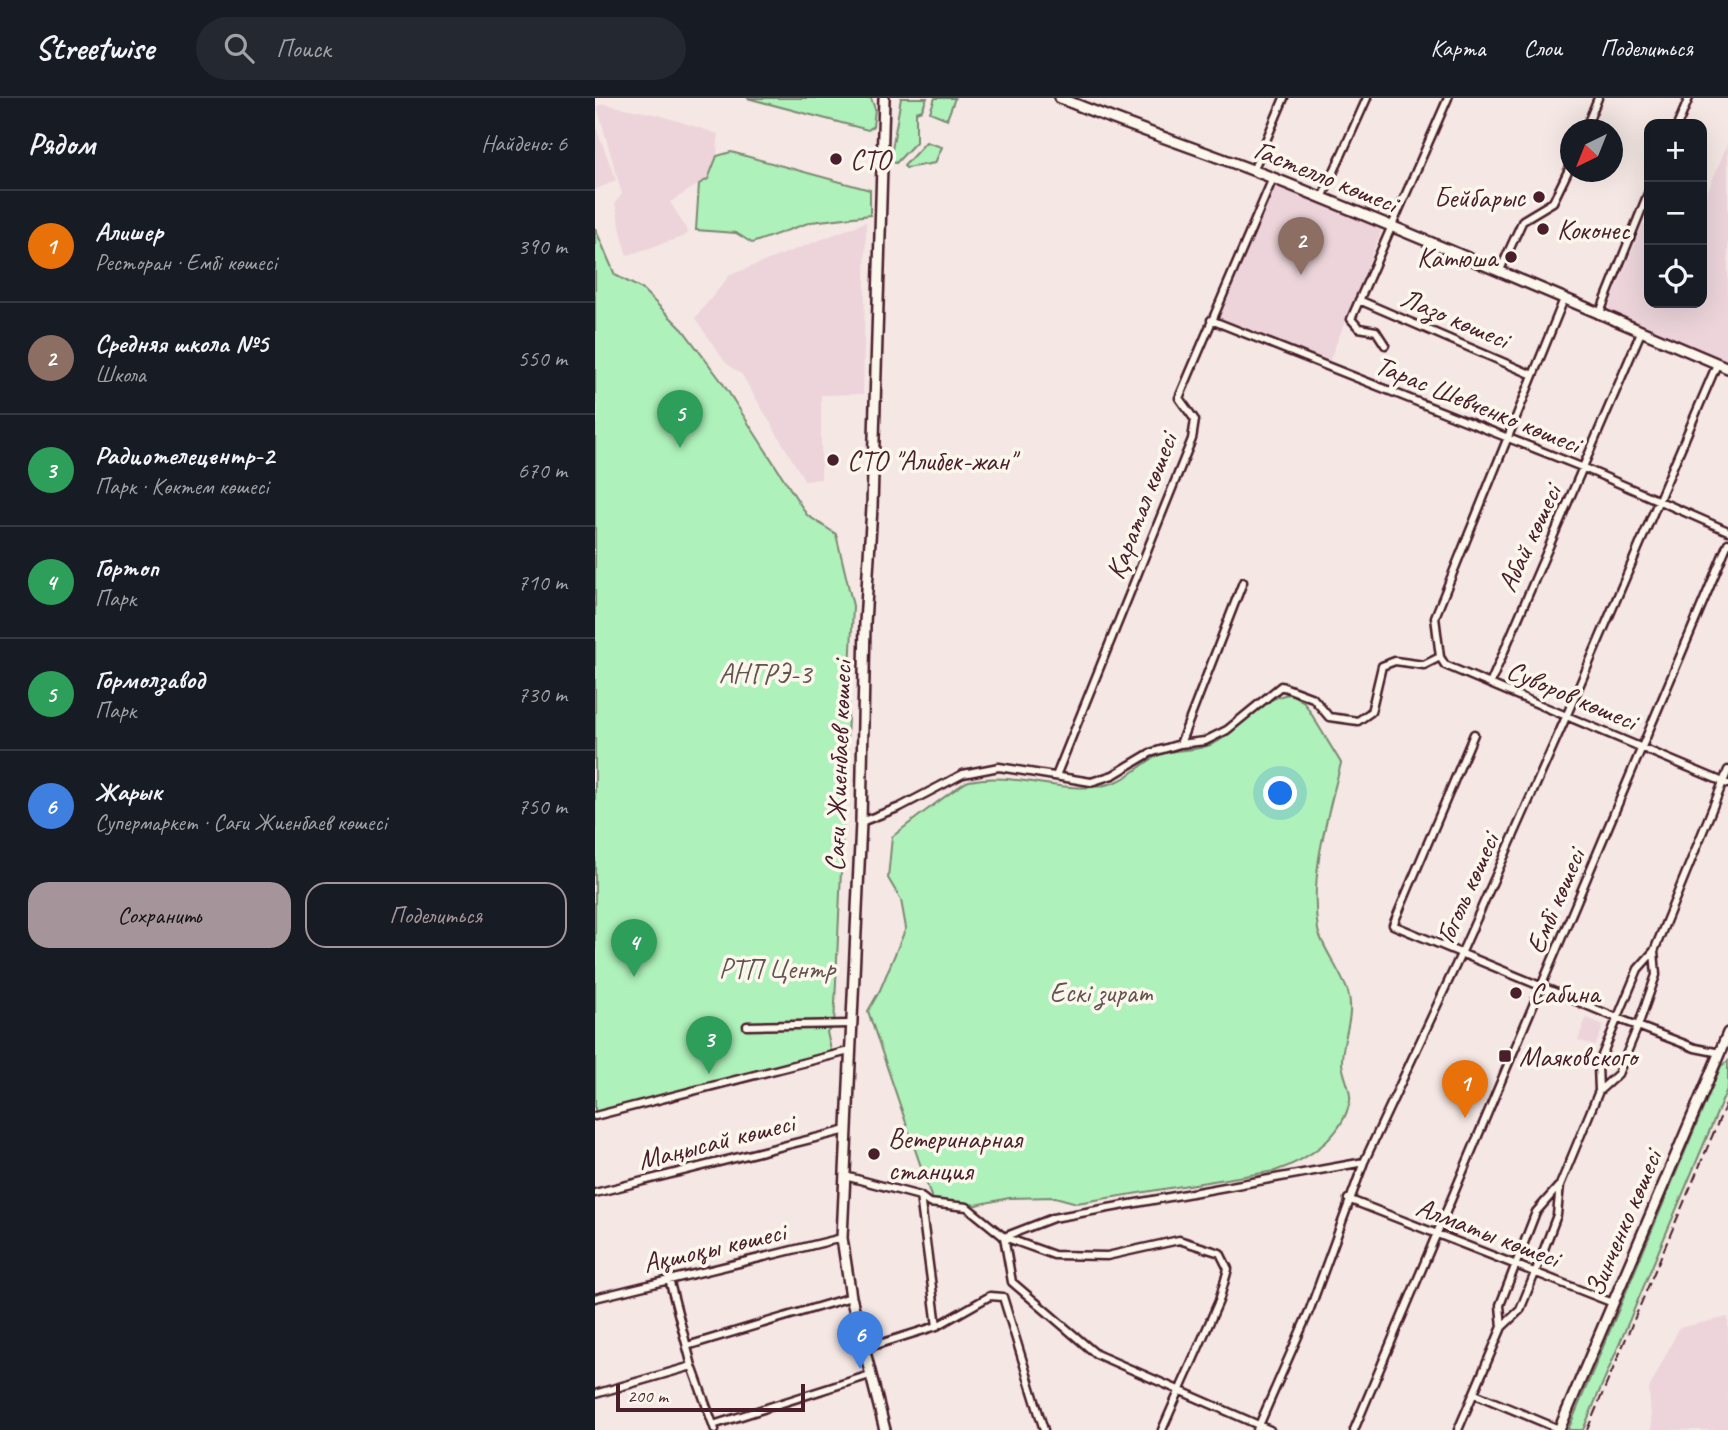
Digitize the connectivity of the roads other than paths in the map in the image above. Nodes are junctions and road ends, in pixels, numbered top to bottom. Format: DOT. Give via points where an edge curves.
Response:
graph roads {
  1 [pos="884,98"];
  2 [pos="1060,98"];
  3 [pos="1284,98"];
  4 [pos="1367,98"];
  5 [pos="1448,98"];
  6 [pos="1598,98"];
  7 [pos="1689,98"];
  8 [pos="1589,119"];
  9 [pos="1680,119"];
  10 [pos="1253,170"];
  11 [pos="1273,178"];
  12 [pos="1562,182"];
  13 [pos="1322,198"];
  14 [pos="1644,203"];
  15 [pos="1391,227"];
  16 [pos="1500,270"];
  17 [pos="1564,299"];
  18 [pos="1359,300"];
  19 [pos="1599,314"];
  20 [pos="1211,320"];
  21 [pos="1641,332"];
  22 [pos="1385,345"];
  23 [pos="1717,363"];
  24 [pos="1728,368"];
  25 [pos="1533,374"];
  26 [pos="1507,438"];
  27 [pos="1584,468"];
  28 [pos="1660,503"];
  29 [pos="1728,531"];
  30 [pos="1728,543"];
  31 [pos="1243,582"];
  32 [pos="1440,657"];
  33 [pos="1490,684"];
  34 [pos="1566,717"];
  35 [pos="1474,734"];
  36 [pos="1180,744"];
  37 [pos="1644,748"];
  38 [pos="1728,770"];
  39 [pos="1056,776"];
  40 [pos="1725,783"];
  41 [pos="861,822"];
  42 [pos="1654,951"];
  43 [pos="1461,954"];
  44 [pos="1541,986"];
  45 [pos="1617,1018"];
  46 [pos="850,1024"];
  47 [pos="747,1026"];
  48 [pos="1638,1026"];
  49 [pos="1728,1033"];
  50 [pos="849,1051"];
  51 [pos="1724,1053"];
  52 [pos="1599,1091"];
  53 [pos="595,1116"];
  54 [pos="847,1130"];
  55 [pos="1364,1162"];
  56 [pos="845,1176"];
  57 [pos="1560,1185"];
  58 [pos="595,1193"];
  59 [pos="920,1196"];
  60 [pos="1348,1199"];
  61 [pos="1435,1234"];
  62 [pos="1004,1237"];
  63 [pos="842,1238"];
  64 [pos="1515,1266"];
  65 [pos="1535,1273"];
  66 [pos="669,1279"];
  67 [pos="1012,1282"];
  68 [pos="851,1297"];
  69 [pos="1003,1297"];
  70 [pos="595,1298"];
  71 [pos="1613,1303"];
  72 [pos="937,1326"];
  73 [pos="1502,1327"];
  74 [pos="687,1346"];
  75 [pos="863,1349"];
  76 [pos="692,1366"];
  77 [pos="870,1375"];
  78 [pos="1179,1391"];
  79 [pos="595,1394"];
  80 [pos="1475,1394"];
  81 [pos="714,1427"];
  82 [pos="1258,1427"];
  83 [pos="1559,1429"];
  84 [pos="885,1430"];
  85 [pos="1044,1430"];
  86 [pos="1162,1430"];
  87 [pos="1270,1430"];
  88 [pos="1354,1430"];
  89 [pos="1458,1430"];
  1 -- 41 [label="main road, Сағи Жиенбаев көшесі"];
  2 -- 10 [label="main road, Гастелло көшесі" via="1141,132"];
  3 -- 10 [label="street"];
  4 -- 13 [label="street"];
  5 -- 15 [label="street, Лазо көшесі"];
  6 -- 8 [label="street"];
  7 -- 9 [label="street"];
  10 -- 11 [label="main road, Гастелло көшесі"];
  11 -- 13 [label="main road, Гастелло көшесі"];
  11 -- 20 [label="street, Қаратал көшесі"];
  12 -- 16 [label="street" via="1553,202 1523,220"];
  13 -- 15 [label="main road, Гастелло көшесі"];
  14 -- 19 [label="street"];
  15 -- 16 [label="main road, Гастелло көшесі"];
  15 -- 18 [label="street, Лазо көшесі"];
  16 -- 17 [label="main road, Гастелло көшесі"];
  17 -- 19 [label="main road, Гастелло көшесі"];
  17 -- 25 [label="street"];
  18 -- 22 [label="street, Лазо көшесі" via="1351,319 1359,328 1376,331"];
  18 -- 25 [label="street, Лазо көшесі"];
  19 -- 21 [label="main road, Гастелло көшесі"];
  20 -- 26 [label="street, Тарас Шевченко көшесі"];
  20 -- 39 [label="street, Қаратал көшесі" via="1179,398 1195,420 1192,439"];
  21 -- 23 [label="main road, Гастелло көшесі"];
  21 -- 27 [label="street, Абай көшесі"];
  23 -- 24 [label="main road, Гастелло көшесі"];
  23 -- 28 [label="street, Гоголь көшесі"];
  25 -- 26 [label="street"];
  26 -- 27 [label="street, Тарас Шевченко көшесі"];
  26 -- 32 [label="street" via="1435,617"];
  27 -- 28 [label="street, Тарас Шевченко көшесі"];
  27 -- 33 [label="street, Абай көшесі"];
  28 -- 29 [label="street, Тарас Шевченко көшесі"];
  28 -- 34 [label="street, Гоголь көшесі"];
  30 -- 37 [label="street, Ембі көшесі"];
  31 -- 36 [label="street"];
  32 -- 33 [label="street, Суворов көшесі" via="1445,664"];
  32 -- 36 [label="street" via="1424,665 1395,662 1382,666 1371,712 1358,721 1329,717 1313,698 1281,686 1227,730 1205,741"];
  33 -- 34 [label="street, Суворов көшесі"];
  34 -- 37 [label="street, Суворов көшесі"];
  34 -- 43 [label="street, Гоголь көшесі"];
  35 -- 43 [label="street" via="1393,925"];
  36 -- 39 [label="street" via="1150,753 1091,782"];
  37 -- 40 [label="street, Суворов көшесі"];
  37 -- 44 [label="street, Ембі көшесі"];
  38 -- 40 [label="street"];
  39 -- 41 [label="street" via="999,767 963,774"];
  40 -- 42 [label="street"];
  41 -- 46 [label="main road, Сағи Жиенбаев көшесі"];
  42 -- 45 [label="street" via="1638,969"];
  42 -- 48 [label="street" via="1656,975"];
  43 -- 44 [label="street"];
  43 -- 55 [label="street, Гоголь көшесі"];
  44 -- 45 [label="street"];
  44 -- 61 [label="street, Ембі көшесі"];
  45 -- 48 [label="street"];
  45 -- 52 [label="street" via="1598,1065"];
  46 -- 47 [label="street"];
  46 -- 50 [label="main road, Сағи Жиенбаев көшесі"];
  48 -- 51 [label="street" via="1695,1048"];
  48 -- 52 [label="street" via="1618,1074"];
  49 -- 51 [label="main road, Зинченко көшесі"];
  50 -- 53 [label="street"];
  50 -- 54 [label="main road, Сағи Жиенбаев көшесі"];
  51 -- 71 [label="main road, Зинченко көшесі"];
  52 -- 57 [label="street"];
  54 -- 56 [label="main road, Сағи Жиенбаев көшесі"];
  54 -- 58 [label="street, Маңысай көшесі"];
  55 -- 60 [label="street, Гоголь көшесі"];
  55 -- 62 [label="street" via="1053,1218"];
  56 -- 59 [label="street"];
  56 -- 63 [label="main road, Сағи Жиенбаев көшесі"];
  57 -- 64 [label="street" via="1536,1212"];
  57 -- 65 [label="street" via="1557,1215"];
  59 -- 62 [label="street" via="929,1203 967,1207"];
  59 -- 72 [label="street"];
  60 -- 61 [label="street, Алматы көшесі"];
  60 -- 82 [label="street, Гоголь көшесі" via="1310,1309"];
  61 -- 64 [label="street, Алматы көшесі"];
  61 -- 88 [label="street, Ембі көшесі"];
  62 -- 67 [label="street"];
  62 -- 78 [label="street" via="1054,1255 1107,1255 1179,1240 1220,1253 1227,1269 1219,1301"];
  63 -- 66 [label="street, Ақшоқы көшесі"];
  63 -- 68 [label="main road, Сағи Жиенбаев көшесі"];
  64 -- 65 [label="street, Алматы көшесі"];
  64 -- 73 [label="street" via="1500,1305"];
  65 -- 71 [label="street, Алматы көшесі"];
  65 -- 73 [label="street" via="1519,1312"];
  66 -- 70 [label="street, Ақшоқы көшесі"];
  66 -- 74 [label="street"];
  67 -- 69 [label="street"];
  67 -- 78 [label="street" via="1096,1354"];
  68 -- 74 [label="street"];
  68 -- 75 [label="main road, Сағи Жиенбаев көшесі"];
  69 -- 72 [label="street" via="990,1296"];
  69 -- 85 [label="street"];
  71 -- 83 [label="main road, Зинченко көшесі"];
  72 -- 75 [label="street"];
  73 -- 80 [label="street"];
  74 -- 76 [label="street"];
  75 -- 77 [label="main road, Сағи Жиенбаев көшесі"];
  76 -- 79 [label="street"];
  76 -- 81 [label="street"];
  77 -- 81 [label="street"];
  77 -- 84 [label="main road, Сағи Жиенбаев көшесі"];
  78 -- 82 [label="street"];
  78 -- 86 [label="street"];
  80 -- 83 [label="street"];
  80 -- 89 [label="street"];
  82 -- 87 [label="street"];
}
